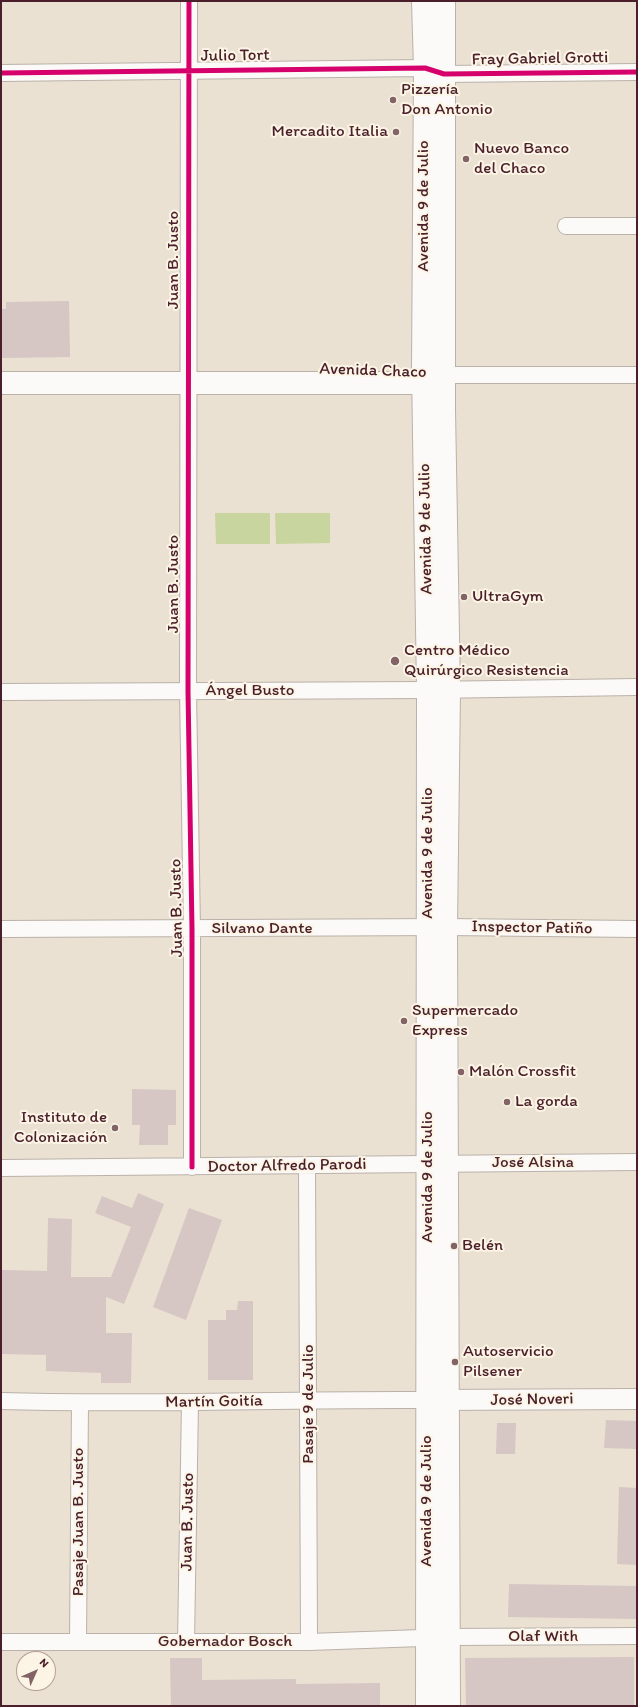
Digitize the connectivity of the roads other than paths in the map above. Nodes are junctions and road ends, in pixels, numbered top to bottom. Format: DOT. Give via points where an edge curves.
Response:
graph roads {
  1 [pos="188,1"];
  2 [pos="424,1"];
  3 [pos="444,1"];
  4 [pos="189,71"];
  5 [pos="434,71"];
  6 [pos="637,72"];
  7 [pos="1,73"];
  8 [pos="566,226"];
  9 [pos="637,226"];
  10 [pos="1,370"];
  11 [pos="188,375"];
  12 [pos="637,375"];
  13 [pos="430,376"];
  14 [pos="1,383"];
  15 [pos="637,687"];
  16 [pos="438,690"];
  17 [pos="188,691"];
  18 [pos="1,692"];
  19 [pos="1,928"];
  20 [pos="437,928"];
  21 [pos="192,929"];
  22 [pos="637,929"];
  23 [pos="637,1162"];
  24 [pos="438,1163"];
  25 [pos="307,1166"];
  26 [pos="192,1167"];
  27 [pos="1,1168"];
  28 [pos="309,1399"];
  29 [pos="637,1399"];
  30 [pos="437,1400"];
  31 [pos="1,1401"];
  32 [pos="80,1403"];
  33 [pos="190,1403"];
  34 [pos="637,1636"];
  35 [pos="449,1637"];
  36 [pos="426,1638"];
  37 [pos="78,1641"];
  38 [pos="1,1642"];
  39 [pos="186,1642"];
  40 [pos="309,1642"];
  41 [pos="427,1706"];
  42 [pos="449,1706"];
  1 -- 4 [label="street, Juan B. Justo"];
  2 -- 5 [label="main road, Avenida 9 de Julio"];
  3 -- 5 [label="main road, Avenida 9 de Julio"];
  4 -- 5 [label="street, Julio Tort"];
  4 -- 7 [label="street, Julio Tort"];
  4 -- 11 [label="street, Juan B. Justo"];
  5 -- 6 [label="street, Fray Gabriel Grotti"];
  5 -- 13 [label="main road, Avenida 9 de Julio"];
  8 -- 9 [label="street"];
  10 -- 11 [label="main road, Avenida Chaco"];
  11 -- 13 [label="main road, Avenida Chaco"];
  11 -- 14 [label="main road, Avenida Chaco"];
  11 -- 17 [label="street, Juan B. Justo"];
  12 -- 13 [label="street"];
  13 -- 16 [label="main road, Avenida 9 de Julio"];
  15 -- 16 [label="street, Ángel Busto"];
  16 -- 17 [label="street, Ángel Busto"];
  16 -- 20 [label="main road, Avenida 9 de Julio"];
  17 -- 18 [label="street, Ángel Busto"];
  17 -- 21 [label="street, Juan B. Justo"];
  19 -- 21 [label="street, Silvano Dante"];
  20 -- 21 [label="street, Silvano Dante"];
  20 -- 22 [label="street, Inspector Patiño"];
  20 -- 24 [label="main road, Avenida 9 de Julio"];
  21 -- 26 [label="street, Juan B. Justo"];
  23 -- 24 [label="street, José Alsina"];
  24 -- 25 [label="street, Doctor Alfredo Parodi"];
  24 -- 30 [label="main road, Avenida 9 de Julio"];
  25 -- 26 [label="street, Doctor Alfredo Parodi"];
  25 -- 28 [label="street, Pasaje 9 de Julio"];
  26 -- 27 [label="street, Doctor Alfredo Parodi"];
  28 -- 30 [label="street, Martín Goitía"];
  28 -- 33 [label="street, Martín Goitía"];
  28 -- 40 [label="street, Pasaje 9 de Julio"];
  29 -- 30 [label="street, José Noveri"];
  30 -- 35 [label="main road, Avenida 9 de Julio"];
  30 -- 36 [label="main road, Avenida 9 de Julio"];
  31 -- 32 [label="street, Martín Goitía"];
  32 -- 33 [label="street, Martín Goitía"];
  32 -- 37 [label="street, Pasaje Juan B. Justo"];
  33 -- 39 [label="street, Juan B. Justo"];
  34 -- 35 [label="street, Olaf With"];
  35 -- 36 [label="street, Gobernador Bosch"];
  35 -- 42 [label="main road, Avenida 9 de Julio"];
  36 -- 40 [label="street, Gobernador Bosch"];
  36 -- 41 [label="main road, Avenida 9 de Julio"];
  37 -- 38 [label="street, Gobernador Bosch"];
  37 -- 39 [label="street, Gobernador Bosch"];
  39 -- 40 [label="street, Gobernador Bosch"];
}
